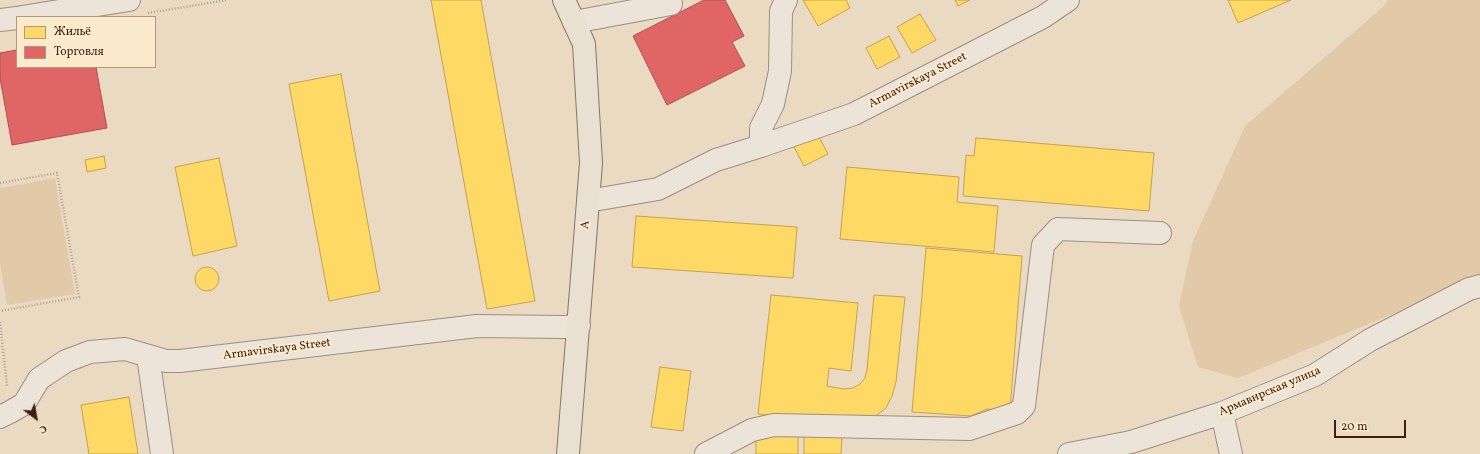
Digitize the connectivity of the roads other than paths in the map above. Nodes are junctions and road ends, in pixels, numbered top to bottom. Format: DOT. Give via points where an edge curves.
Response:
graph roads {
  1 [pos="564,0"];
  2 [pos="786,0"];
  3 [pos="1068,0"];
  4 [pos="671,4"];
  5 [pos="136,7"];
  6 [pos="33,16"];
  7 [pos="16,18"];
  8 [pos="0,20"];
  9 [pos="574,22"];
  10 [pos="761,146"];
  11 [pos="588,201"];
  12 [pos="1160,233"];
  13 [pos="1480,286"];
  14 [pos="579,326"];
  15 [pos="148,356"];
  16 [pos="1222,413"];
  17 [pos="5,415"];
  18 [pos="162,454"];
  19 [pos="568,454"];
  20 [pos="706,454"];
  21 [pos="1068,454"];
  22 [pos="1231,454"];
  1 -- 9 [label="main road, A"];
  2 -- 10 [label="street" via="781,11 780,71 773,104 761,128"];
  3 -- 10 [label="street, Armavirskaya Street" via="1043,17 854,114"];
  4 -- 9 [label="street"];
  5 -- 6 [label="street"];
  7 -- 8 [label="street"];
  9 -- 11 [label="main road, A" via="584,44 591,163"];
  10 -- 11 [label="street, Armavirskaya Street" via="716,160 658,189"];
  11 -- 14 [label="main road, A"];
  12 -- 20 [label="street" via="1058,229 1043,246 1024,406 1017,413 969,429 774,425 752,430"];
  13 -- 16 [label="street, Армавирская улица" via="1469,289 1370,340 1315,375"];
  14 -- 15 [label="street, Armavirskaya Street" via="477,326 180,361 166,361"];
  14 -- 19 [label="main road, A"];
  15 -- 17 [label="street, Armavirskaya Street" via="125,349 90,352 66,361 39,379 24,404"];
  15 -- 18 [label="street"];
  16 -- 21 [label="street, Армавирская улица" via="1130,442"];
  16 -- 22 [label="street"];
}
